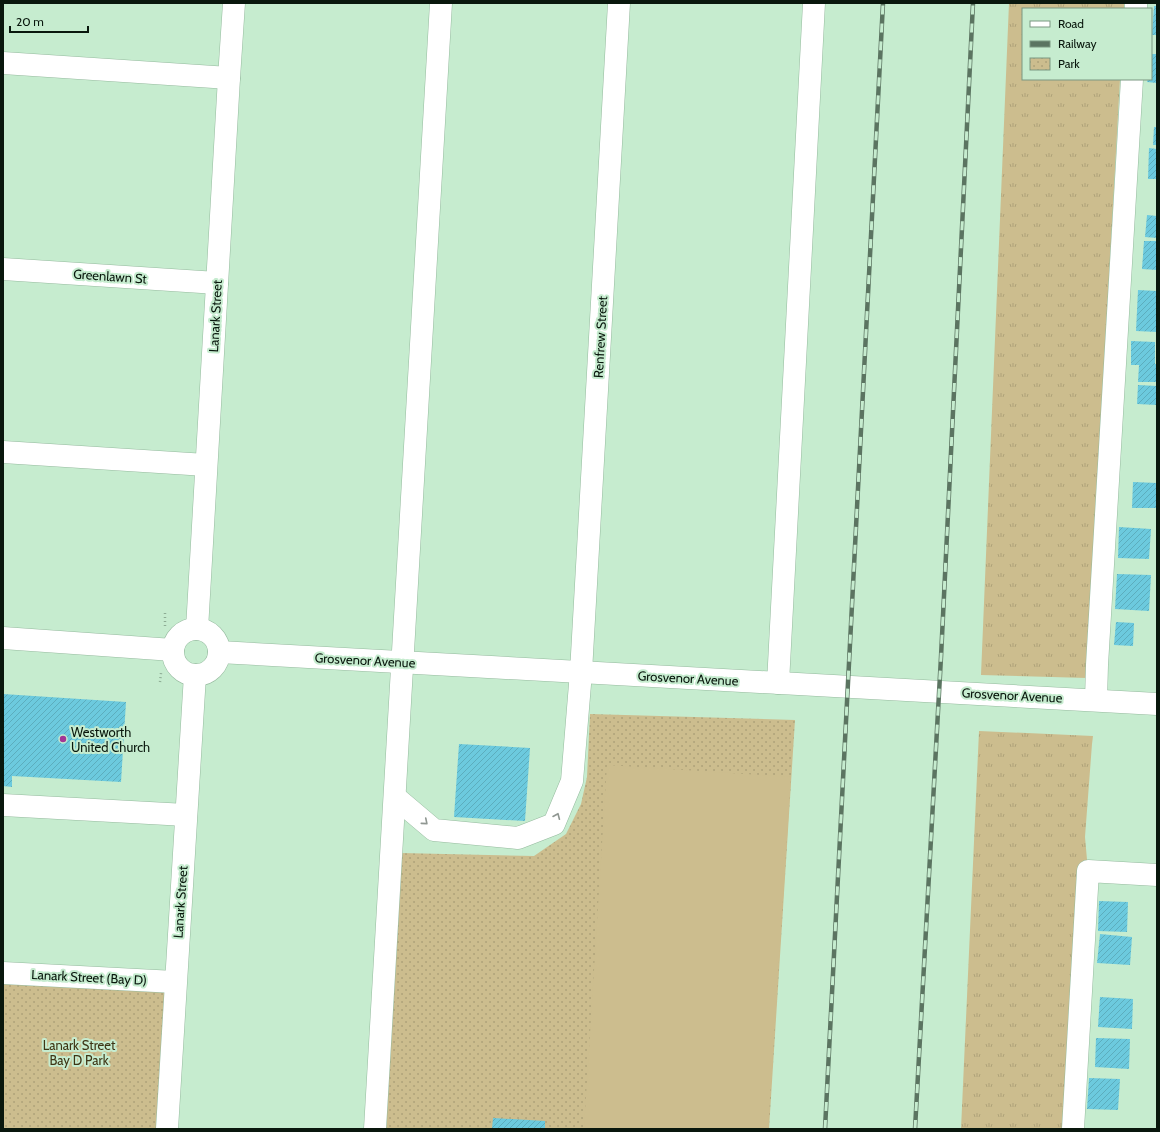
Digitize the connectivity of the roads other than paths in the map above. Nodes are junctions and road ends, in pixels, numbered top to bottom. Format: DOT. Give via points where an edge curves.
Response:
graph roads {
  1 [pos="234,3"];
  2 [pos="441,3"];
  3 [pos="620,3"];
  4 [pos="814,3"];
  5 [pos="3,63"];
  6 [pos="229,78"];
  7 [pos="1132,80"];
  8 [pos="3,269"];
  9 [pos="217,283"];
  10 [pos="3,452"];
  11 [pos="206,466"];
  12 [pos="197,628"];
  13 [pos="3,638"];
  14 [pos="173,650"];
  15 [pos="219,652"];
  16 [pos="403,662"];
  17 [pos="580,672"];
  18 [pos="195,675"];
  19 [pos="778,683"];
  20 [pos="1096,700"];
  21 [pos="1157,704"];
  22 [pos="395,797"];
  23 [pos="3,805"];
  24 [pos="186,815"];
  25 [pos="1157,875"];
  26 [pos="3,973"];
  27 [pos="175,982"];
  28 [pos="167,1129"];
  29 [pos="375,1129"];
  30 [pos="1073,1129"];
  1 -- 6 [label="street, Lanark Street"];
  2 -- 16 [label="street"];
  3 -- 17 [label="street, Renfrew Street"];
  4 -- 19 [label="street"];
  5 -- 6 [label="street"];
  6 -- 9 [label="street, Lanark Street"];
  7 -- 20 [label="street"];
  8 -- 9 [label="street, Greenlawn St"];
  9 -- 11 [label="street, Lanark Street"];
  10 -- 11 [label="street"];
  11 -- 12 [label="street, Lanark Street"];
  12 -- 14 [label="street" via="190,629 178,637"];
  12 -- 15 [label="street" via="210,633 218,645"];
  13 -- 14 [label="street"];
  14 -- 18 [label="street" via="173,657 181,670"];
  15 -- 16 [label="street, Grosvenor Avenue"];
  15 -- 18 [label="street" via="218,660 209,671"];
  16 -- 17 [label="street, Grosvenor Avenue"];
  16 -- 22 [label="street"];
  17 -- 19 [label="street, Grosvenor Avenue"];
  22 -- 17 [label="street, Renfrew Street, one-way" via="434,830 518,838 554,824 572,781"];
  18 -- 24 [label="street, Lanark Street"];
  19 -- 20 [label="street, Grosvenor Avenue"];
  20 -- 21 [label="street, Grosvenor Avenue"];
  22 -- 29 [label="street"];
  23 -- 24 [label="street"];
  24 -- 27 [label="street, Lanark Street"];
  25 -- 30 [label="street" via="1088,871"];
  26 -- 27 [label="street, Lanark Street (Bay D)"];
  27 -- 28 [label="street, Lanark Street"];
}
